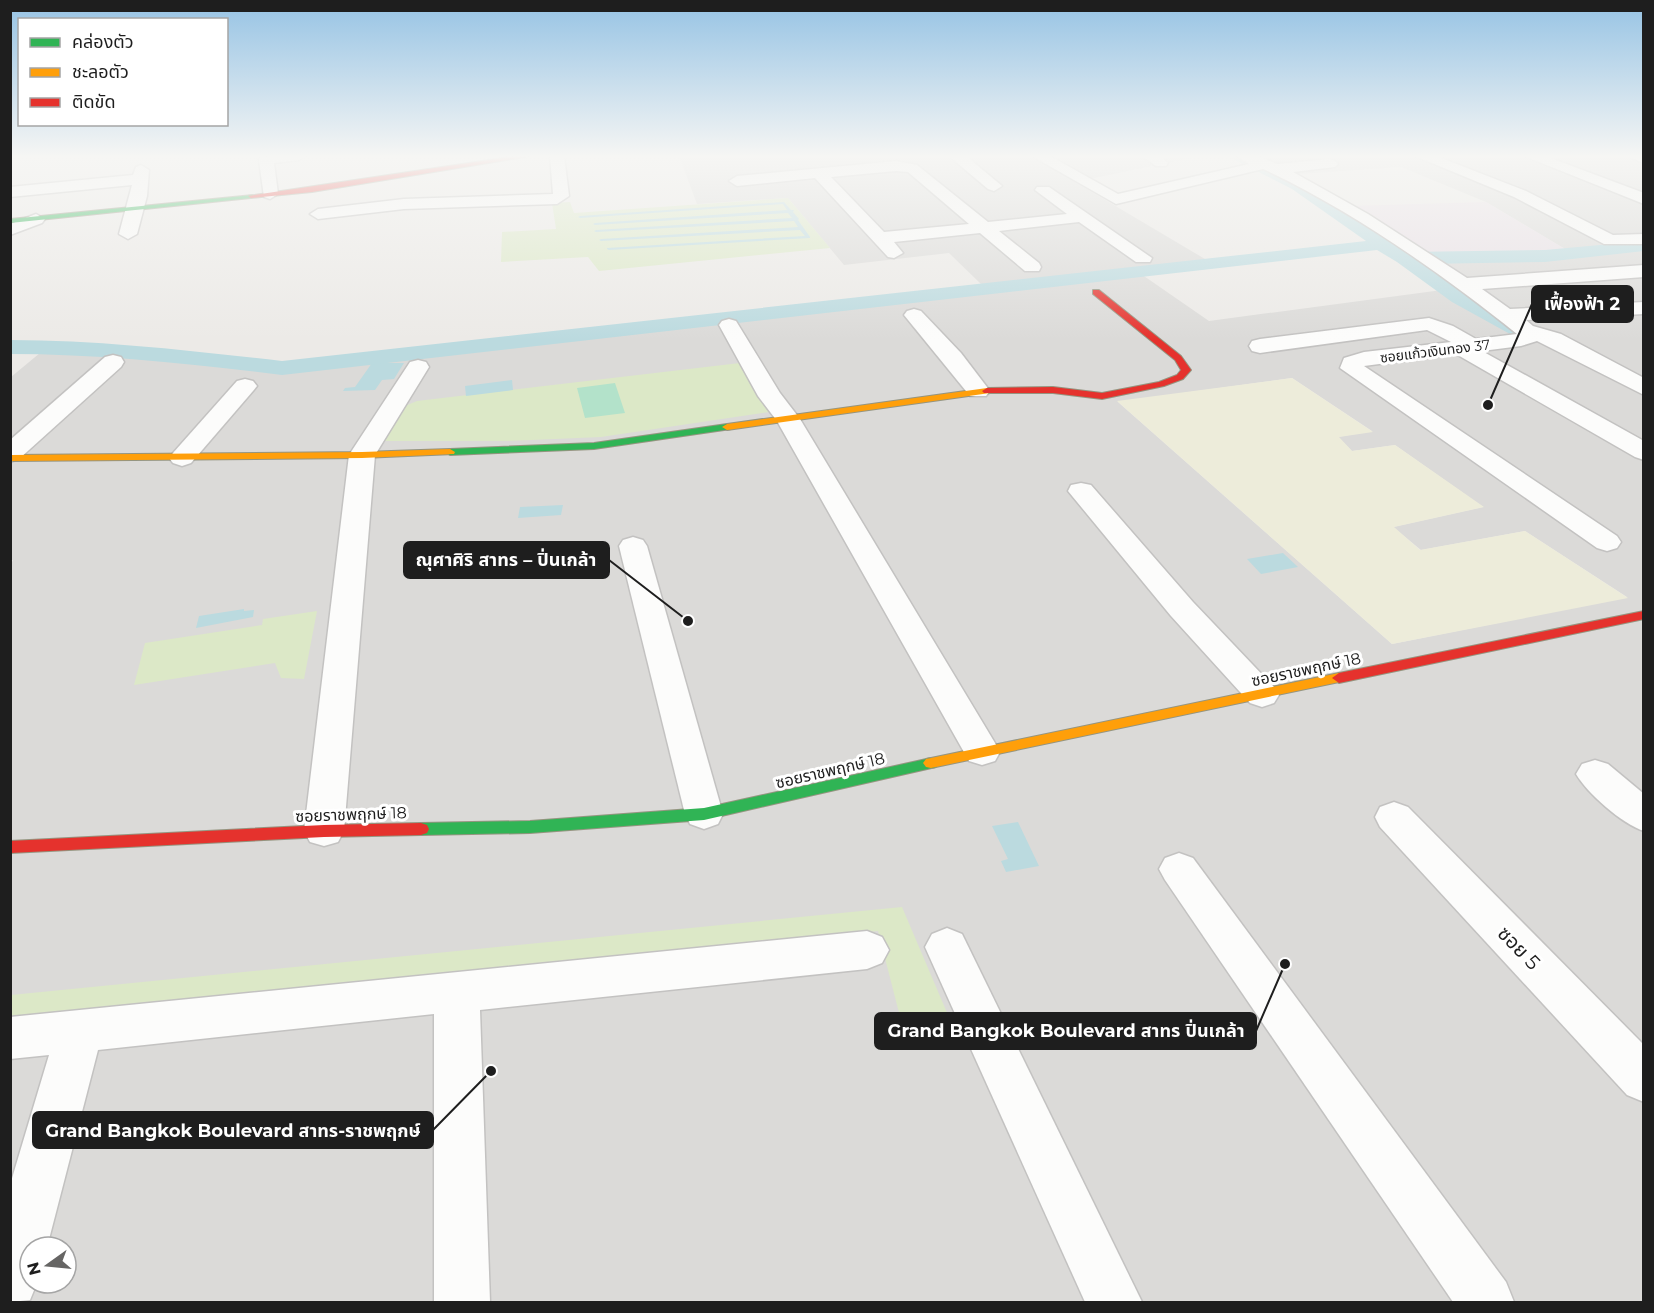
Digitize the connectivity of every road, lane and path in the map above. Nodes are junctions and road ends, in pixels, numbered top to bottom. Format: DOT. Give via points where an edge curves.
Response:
graph roads {
  1 [pos="55,217"];
  2 [pos="133,217"];
  3 [pos="862,217"];
  4 [pos="972,217"];
  5 [pos="1080,217"];
  6 [pos="1083,217"];
  7 [pos="1357,217"];
  8 [pos="1566,217"];
  9 [pos="36,219"];
  10 [pos="10,221"];
  11 [pos="984,227"];
  12 [pos="10,230"];
  13 [pos="128,234"];
  14 [pos="880,238"];
  15 [pos="1644,239"];
  16 [pos="897,257"];
  17 [pos="1143,258"];
  18 [pos="1032,267"];
  19 [pos="1644,271"];
  20 [pos="1464,284"];
  21 [pos="1096,292"];
  22 [pos="1644,308"];
  23 [pos="1601,311"];
  24 [pos="914,315"];
  25 [pos="1507,315"];
  26 [pos="729,325"];
  27 [pos="1635,329"];
  28 [pos="1526,330"];
  29 [pos="1260,346"];
  30 [pos="1466,347"];
  31 [pos="113,362"];
  32 [pos="418,367"];
  33 [pos="245,386"];
  34 [pos="1644,388"];
  35 [pos="978,391"];
  36 [pos="788,418"];
  37 [pos="1644,452"];
  38 [pos="362,455"];
  39 [pos="10,456"];
  40 [pos="182,458"];
  41 [pos="1081,491"];
  42 [pos="1607,542"];
  43 [pos="633,546"];
  44 [pos="1644,615"];
  45 [pos="1262,695"];
  46 [pos="982,752"];
  47 [pos="1595,774"];
  48 [pos="704,814"];
  49 [pos="1644,816"];
  50 [pos="1394,817"];
  51 [pos="324,831"];
  52 [pos="10,847"];
  53 [pos="1179,869"];
  54 [pos="947,947"];
  55 [pos="867,950"];
  56 [pos="457,993"];
  57 [pos="80,1030"];
  58 [pos="10,1038"];
  59 [pos="1644,1079"];
  60 [pos="10,1280"];
  61 [pos="462,1302"];
  62 [pos="1114,1302"];
  63 [pos="1486,1302"];
  1 -- 9 [label="street"];
  2 -- 13 [label="street"];
  3 -- 14 [label="street"];
  4 -- 11 [label="street"];
  5 -- 11 [label="street"];
  6 -- 17 [label="street"];
  7 -- 20 [label="street"];
  8 -- 15 [label="street" via="1610,240"];
  9 -- 10 [label="street"];
  9 -- 12 [label="street"];
  11 -- 14 [label="street"];
  11 -- 18 [label="street"];
  14 -- 16 [label="street"];
  19 -- 20 [label="street"];
  20 -- 25 [label="street"];
  21 -- 35 [label="street" via="1178,358 1186,370 1180,377 1102,396 1042,389"];
  22 -- 23 [label="street"];
  23 -- 25 [label="street"];
  23 -- 27 [label="street"];
  24 -- 35 [label="street"];
  25 -- 28 [label="street"];
  26 -- 36 [label="street" via="770,396"];
  28 -- 30 [label="street, ซอยแก้วเงินทอง 37" via="1529,336 1521,340"];
  28 -- 34 [label="street" via="1553,339"];
  29 -- 30 [label="street" via="1429,324 1446,330"];
  30 -- 37 [label="street"];
  30 -- 42 [label="street, ซอยแก้วเงินทอง 37" via="1364,359 1352,363 1351,368"];
  31 -- 39 [label="street"];
  32 -- 38 [label="street"];
  33 -- 40 [label="street"];
  35 -- 36 [label="street"];
  36 -- 38 [label="street" via="594,446"];
  36 -- 46 [label="street"];
  38 -- 40 [label="street"];
  38 -- 51 [label="street"];
  39 -- 40 [label="street"];
  41 -- 45 [label="street"];
  43 -- 48 [label="street"];
  44 -- 45 [label="street, ซอยราชพฤกษ์ 18"];
  45 -- 46 [label="street, ซอยราชพฤกษ์ 18"];
  46 -- 48 [label="street, ซอยราชพฤกษ์ 18"];
  47 -- 49 [label="street"];
  48 -- 51 [label="street, ซอยราชพฤกษ์ 18" via="530,827"];
  50 -- 59 [label="street, ซอย 5"];
  51 -- 52 [label="street, ซอยราชพฤกษ์ 18"];
  53 -- 63 [label="street"];
  54 -- 62 [label="street"];
  55 -- 56 [label="street"];
  56 -- 57 [label="street"];
  56 -- 61 [label="street"];
  57 -- 58 [label="street"];
  57 -- 60 [label="street"];
}
